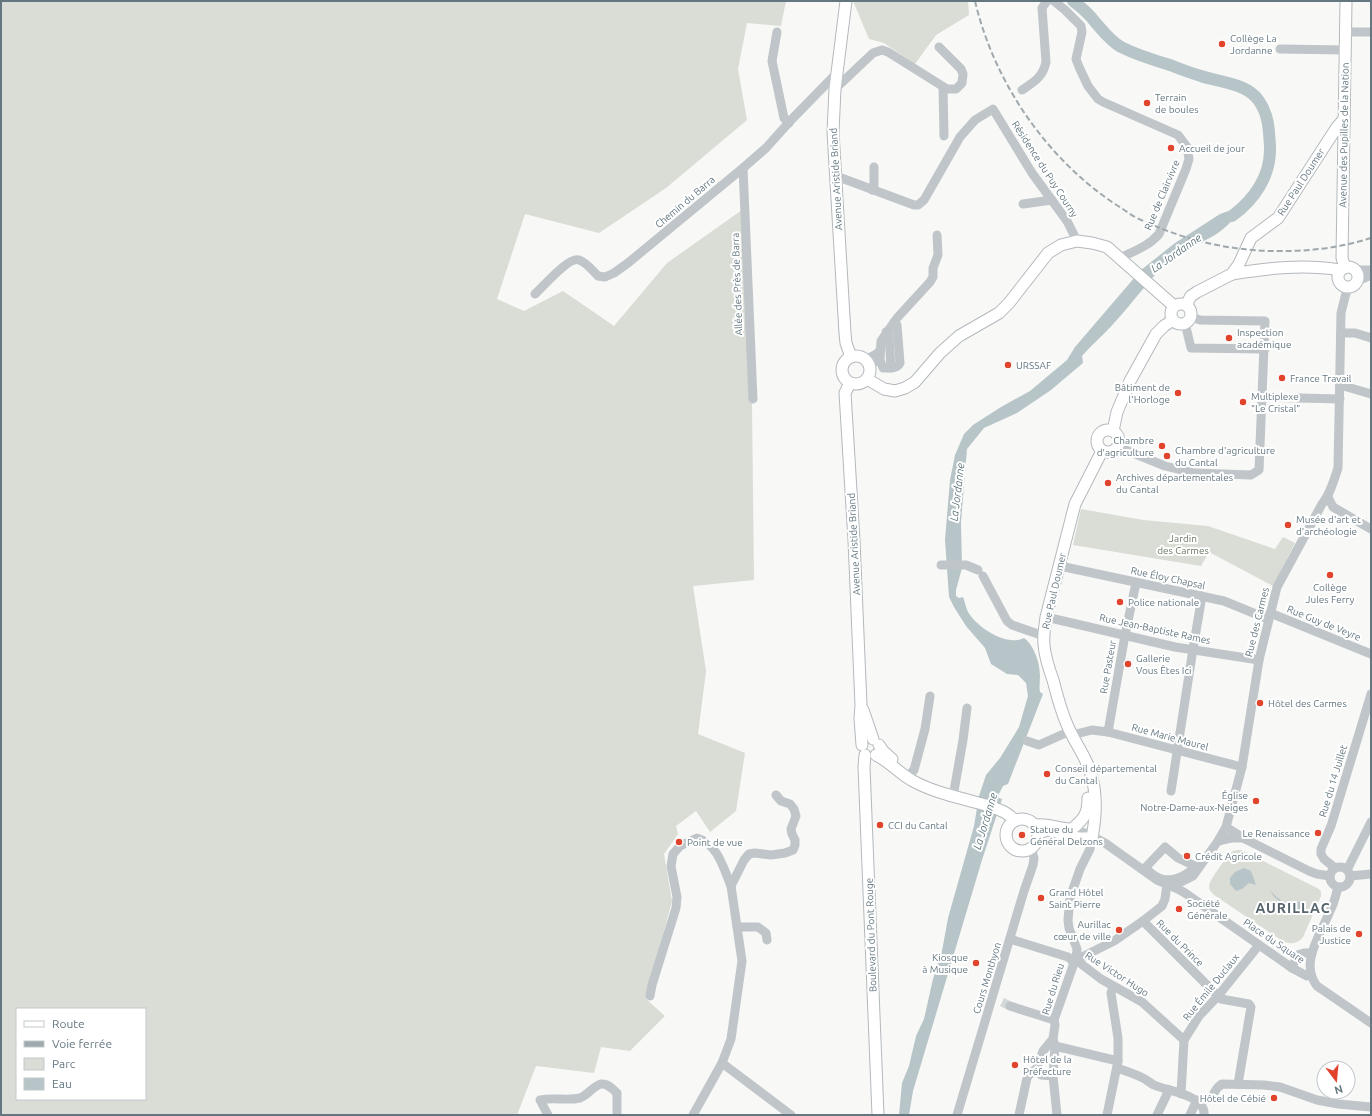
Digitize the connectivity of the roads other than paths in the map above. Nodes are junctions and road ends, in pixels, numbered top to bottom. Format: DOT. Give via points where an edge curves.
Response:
graph roads {
  1 [pos="846,1"];
  2 [pos="1047,1"];
  3 [pos="1054,1"];
  4 [pos="1346,1"];
  5 [pos="1062,7"];
  6 [pos="1043,15"];
  7 [pos="777,32"];
  8 [pos="1346,32"];
  9 [pos="1371,32"];
  10 [pos="939,47"];
  11 [pos="1280,49"];
  12 [pos="1345,50"];
  13 [pos="837,73"];
  14 [pos="943,87"];
  15 [pos="835,89"];
  16 [pos="1022,90"];
  17 [pos="1344,118"];
  18 [pos="789,123"];
  19 [pos="944,136"];
  20 [pos="874,167"];
  21 [pos="744,168"];
  22 [pos="836,176"];
  23 [pos="872,190"];
  24 [pos="1052,200"];
  25 [pos="1023,204"];
  26 [pos="937,235"];
  27 [pos="1078,241"];
  28 [pos="1120,258"];
  29 [pos="1371,270"];
  30 [pos="1254,271"];
  31 [pos="1344,272"];
  32 [pos="1232,274"];
  33 [pos="1371,275"];
  34 [pos="1352,285"];
  35 [pos="535,294"];
  36 [pos="1174,306"];
  37 [pos="1188,313"];
  38 [pos="1173,320"];
  39 [pos="894,322"];
  40 [pos="1341,333"];
  41 [pos="884,335"];
  42 [pos="1371,338"];
  43 [pos="1265,349"];
  44 [pos="880,350"];
  45 [pos="851,358"];
  46 [pos="864,359"];
  47 [pos="880,360"];
  48 [pos="891,368"];
  49 [pos="869,375"];
  50 [pos="850,383"];
  51 [pos="1340,385"];
  52 [pos="1371,394"];
  53 [pos="1262,397"];
  54 [pos="753,399"];
  55 [pos="1340,399"];
  56 [pos="1112,431"];
  57 [pos="1118,447"];
  58 [pos="1102,451"];
  59 [pos="1328,497"];
  60 [pos="1371,529"];
  61 [pos="941,565"];
  62 [pos="1060,566"];
  63 [pos="1136,583"];
  64 [pos="1202,596"];
  65 [pos="1269,616"];
  66 [pos="1046,617"];
  67 [pos="1125,635"];
  68 [pos="1044,636"];
  69 [pos="1193,649"];
  70 [pos="1371,654"];
  71 [pos="1259,660"];
  72 [pos="1371,694"];
  73 [pos="930,696"];
  74 [pos="966,708"];
  75 [pos="1108,732"];
  76 [pos="1071,733"];
  77 [pos="1027,741"];
  78 [pos="873,750"];
  79 [pos="1177,750"];
  80 [pos="1242,767"];
  81 [pos="911,773"];
  82 [pos="930,782"];
  83 [pos="917,783"];
  84 [pos="1171,791"];
  85 [pos="953,794"];
  86 [pos="776,795"];
  87 [pos="1015,821"];
  88 [pos="1371,822"];
  89 [pos="1226,827"];
  90 [pos="1036,829"];
  91 [pos="1072,829"];
  92 [pos="1092,838"];
  93 [pos="1245,839"];
  94 [pos="1218,841"];
  95 [pos="1165,847"];
  96 [pos="1031,848"];
  97 [pos="1333,872"];
  98 [pos="1349,873"];
  99 [pos="1371,874"];
  100 [pos="1167,884"];
  101 [pos="731,886"];
  102 [pos="1338,887"];
  103 [pos="1143,921"];
  104 [pos="737,927"];
  105 [pos="1010,939"];
  106 [pos="767,940"];
  107 [pos="1259,945"];
  108 [pos="1312,953"];
  109 [pos="1074,961"];
  110 [pos="1292,968"];
  111 [pos="1311,975"];
  112 [pos="1113,987"];
  113 [pos="650,996"];
  114 [pos="993,996"];
  115 [pos="1218,996"];
  116 [pos="1002,1002"];
  117 [pos="1010,1006"];
  118 [pos="1054,1020"];
  119 [pos="1370,1020"];
  120 [pos="1184,1040"];
  121 [pos="1054,1043"];
  122 [pos="722,1063"];
  123 [pos="1117,1065"];
  124 [pos="1037,1068"];
  125 [pos="1053,1076"];
  126 [pos="1238,1084"];
  127 [pos="1169,1090"];
  128 [pos="1181,1094"];
  129 [pos="1196,1102"];
  130 [pos="1371,1107"];
  131 [pos="548,1115"];
  132 [pos="617,1115"];
  133 [pos="693,1115"];
  134 [pos="791,1115"];
  135 [pos="878,1115"];
  136 [pos="957,1115"];
  137 [pos="1019,1115"];
  138 [pos="1057,1115"];
  139 [pos="1109,1115"];
  140 [pos="1157,1115"];
  141 [pos="1190,1115"];
  142 [pos="1204,1115"];
  1 -- 13 [label="main road, Avenue Aristide Briand"];
  2 -- 6 [label="street" via="1042,8"];
  3 -- 5 [label="street, Rue de Clairvivre"];
  4 -- 8 [label="main road, Avenue des Pupilles de la Nation"];
  5 -- 6 [label="street" via="1049,8"];
  5 -- 28 [label="street, Rue de Clairvivre" via="1081,26 1076,59 1088,86 1098,99 1178,135 1187,147 1189,160 1159,234 1154,240"];
  6 -- 16 [label="street" via="1046,62 1036,81"];
  7 -- 18 [label="street" via="772,60 784,118"];
  8 -- 9 [label="street"];
  8 -- 12 [label="main road, Avenue des Pupilles de la Nation"];
  10 -- 14 [label="street" via="963,74 962,83 956,89"];
  11 -- 12 [label="street"];
  12 -- 17 [label="main road, Avenue des Pupilles de la Nation"];
  13 -- 15 [label="main road, Avenue Aristide Briand"];
  13 -- 18 [label="street, Chemin du Barra"];
  14 -- 15 [label="street" via="882,50 873,52"];
  14 -- 19 [label="street"];
  15 -- 22 [label="main road, Avenue Aristide Briand" via="833,132"];
  17 -- 31 [label="main road, Avenue des Pupilles de la Nation"];
  17 -- 32 [label="main road, Rue Paul Doumer" via="1278,218 1251,238"];
  18 -- 21 [label="street, Chemin du Barra"];
  20 -- 23 [label="street"];
  21 -- 35 [label="street, Chemin du Barra" via="614,273 598,276 582,261 574,259"];
  21 -- 54 [label="street, Allée des Près de Barra"];
  22 -- 23 [label="street"];
  22 -- 45 [label="main road, Avenue Aristide Briand" via="845,333"];
  23 -- 24 [label="street, Résidence du Puy Courny" via="914,205 921,203 960,137 975,120 993,109 1032,173"];
  24 -- 25 [label="street"];
  24 -- 27 [label="street, Résidence du Puy Courny"];
  26 -- 39 [label="street" via="938,255 933,277"];
  27 -- 28 [label="main road" via="1107,247"];
  27 -- 49 [label="main road" via="1061,245 1048,253 999,313 959,336 915,382 905,388 884,389"];
  28 -- 36 [label="main road"];
  29 -- 31 [label="street"];
  30 -- 31 [label="main road" via="1318,266"];
  30 -- 32 [label="main road"];
  30 -- 37 [label="main road" via="1231,279 1200,296"];
  31 -- 34 [label="main road" via="1342,286"];
  31 -- 34 [label="main road, Avenue des Pupilles de la Nation" via="1358,276"];
  32 -- 37 [label="main road" via="1191,296"];
  33 -- 34 [label="street"];
  34 -- 40 [label="street, Rue des Carmes" via="1344,297"];
  36 -- 37 [label="main road" via="1181,303"];
  36 -- 38 [label="main road" via="1171,313"];
  37 -- 38 [label="main road" via="1177,323"];
  37 -- 43 [label="street" via="1200,320 1266,321"];
  37 -- 43 [label="street" via="1191,348"];
  38 -- 56 [label="main road" via="1156,334 1130,381"];
  39 -- 41 [label="street"];
  39 -- 48 [label="street" via="897,325 900,363 899,366"];
  40 -- 42 [label="street" via="1355,333"];
  40 -- 51 [label="street, Rue des Carmes"];
  41 -- 44 [label="street" via="880,341"];
  41 -- 48 [label="street" via="889,335"];
  43 -- 53 [label="street"];
  44 -- 46 [label="street"];
  44 -- 47 [label="street"];
  45 -- 46 [label="main road" via="855,356"];
  45 -- 50 [label="main road" via="842,368 844,377"];
  46 -- 49 [label="main road" via="868,362"];
  47 -- 48 [label="street" via="883,368"];
  47 -- 49 [label="street" via="872,363"];
  49 -- 50 [label="main road" via="859,384"];
  50 -- 78 [label="main road, Avenue Aristide Briand" via="845,393 854,540 860,718"];
  51 -- 52 [label="street"];
  51 -- 55 [label="street, Rue des Carmes"];
  53 -- 55 [label="street"];
  53 -- 57 [label="street" via="1259,470 1251,475 1194,474 1165,466"];
  55 -- 59 [label="street, Rue des Carmes" via="1338,468"];
  56 -- 57 [label="main road" via="1118,436"];
  56 -- 58 [label="main road" via="1106,430 1098,436 1097,443"];
  57 -- 58 [label="main road" via="1109,453"];
  58 -- 62 [label="main road, Rue Paul Doumer" via="1075,504"];
  59 -- 60 [label="street" via="1333,507"];
  59 -- 65 [label="street, Rue des Carmes" via="1277,587"];
  61 -- 68 [label="street" via="966,565 980,573 1012,626"];
  62 -- 63 [label="street, Rue Éloy Chapsal"];
  62 -- 66 [label="main road, Rue Paul Doumer"];
  63 -- 64 [label="street, Rue Éloy Chapsal"];
  63 -- 67 [label="street, Rue Pasteur"];
  64 -- 65 [label="street, Rue Éloy Chapsal"];
  64 -- 69 [label="street"];
  65 -- 70 [label="street, Rue Guy de Veyre"];
  65 -- 71 [label="street, Rue des Carmes"];
  66 -- 67 [label="street, Rue Jean-Baptiste Rames"];
  66 -- 68 [label="main road, Rue Paul Doumer"];
  67 -- 69 [label="street, Rue Jean-Baptiste Rames"];
  67 -- 75 [label="street, Rue Pasteur"];
  68 -- 76 [label="main road, Rue Paul Doumer" via="1047,662"];
  69 -- 71 [label="street, Rue Jean-Baptiste Rames"];
  69 -- 79 [label="street"];
  71 -- 80 [label="street, Rue des Carmes"];
  72 -- 97 [label="street, Rue du 14 Juillet" via="1331,826 1321,849 1321,854"];
  73 -- 81 [label="street" via="914,770"];
  74 -- 85 [label="street"];
  75 -- 76 [label="street, Rue Marie Maurel" via="1092,730"];
  75 -- 79 [label="street, Rue Marie Maurel"];
  76 -- 77 [label="street" via="1039,745"];
  76 -- 91 [label="main road, Rue Paul Doumer" via="1086,780 1088,796 1088,809 1083,819"];
  76 -- 92 [label="main road, Rue Paul Doumer" via="1090,770 1093,784 1095,822"];
  78 -- 81 [label="main road" via="886,754"];
  78 -- 81 [label="main road" via="907,774"];
  78 -- 83 [label="main road"];
  78 -- 135 [label="main road, Boulevard du Pont Rouge" via="864,767"];
  79 -- 80 [label="street, Rue Marie Maurel"];
  79 -- 84 [label="street"];
  80 -- 89 [label="street, Rue des Carmes"];
  81 -- 82 [label="main road"];
  82 -- 83 [label="main road"];
  82 -- 85 [label="main road"];
  83 -- 85 [label="main road"];
  85 -- 87 [label="main road" via="1003,811"];
  86 -- 101 [label="street" via="794,809 796,816 791,829 796,845 793,850 785,853 749,854"];
  87 -- 90 [label="main road" via="1026,820"];
  87 -- 96 [label="main road" via="1006,832 1007,841 1018,850"];
  88 -- 98 [label="street"];
  89 -- 93 [label="street"];
  89 -- 94 [label="street, Rue des Carmes"];
  90 -- 91 [label="main road" via="1044,824"];
  90 -- 92 [label="main road" via="1079,838"];
  90 -- 96 [label="main road" via="1037,839"];
  91 -- 92 [label="street, Place du Square" via="1088,834"];
  92 -- 100 [label="street, Place du Square" via="1105,843 1146,873"];
  92 -- 109 [label="street" via="1070,898 1069,928 1077,949"];
  93 -- 94 [label="street" via="1231,838"];
  93 -- 97 [label="street" via="1309,871 1317,874"];
  94 -- 100 [label="street, Rue des Carmes" via="1193,876 1179,883"];
  95 -- 95 [label="street" via="1178,858 1195,866 1180,878 1163,879 1156,876 1145,868"];
  96 -- 105 [label="street, Cours Monthyon" via="1033,865"];
  97 -- 98 [label="street" via="1342,867"];
  97 -- 102 [label="street" via="1332,884"];
  98 -- 99 [label="street"];
  98 -- 102 [label="street" via="1347,885"];
  100 -- 103 [label="street" via="1162,906"];
  100 -- 107 [label="street, Place du Square" via="1185,893"];
  101 -- 104 [label="street"];
  101 -- 113 [label="street" via="717,854 705,840 698,838 680,846 673,854 671,866 677,897 676,908"];
  102 -- 108 [label="street, Place du Square"];
  103 -- 109 [label="street" via="1114,941"];
  103 -- 115 [label="street, Rue du Prince"];
  104 -- 106 [label="street" via="758,927 766,933"];
  104 -- 122 [label="street" via="742,961 730,1039"];
  105 -- 109 [label="street, Rue Victor Hugo"];
  105 -- 114 [label="street, Cours Monthyon"];
  107 -- 110 [label="street, Place du Square"];
  107 -- 115 [label="street, Rue Émile Duclaux"];
  108 -- 110 [label="street" via="1297,955"];
  108 -- 111 [label="street, Place du Square"];
  109 -- 112 [label="street, Rue Victor Hugo"];
  109 -- 118 [label="street, Rue du Rieu"];
  110 -- 111 [label="street, Place du Square"];
  111 -- 119 [label="street" via="1317,986"];
  112 -- 120 [label="street, Rue Victor Hugo" via="1142,1002"];
  112 -- 123 [label="street" via="1111,993 1118,1038"];
  114 -- 116 [label="street"];
  114 -- 136 [label="street, Cours Monthyon"];
  115 -- 120 [label="street, Rue Émile Duclaux" via="1199,1016"];
  115 -- 126 [label="street" via="1221,999 1249,1004 1251,1007"];
  117 -- 118 [label="street"];
  118 -- 121 [label="street, Rue du Rieu"];
  120 -- 128 [label="street, Rue Émile Duclaux"];
  121 -- 123 [label="street"];
  121 -- 124 [label="street" via="1043,1051"];
  121 -- 125 [label="street, Rue du Rieu"];
  122 -- 133 [label="street"];
  122 -- 134 [label="street"];
  123 -- 127 [label="street"];
  123 -- 139 [label="street"];
  124 -- 125 [label="street" via="1041,1075"];
  124 -- 137 [label="street" via="1027,1078"];
  125 -- 138 [label="street, Rue du Rieu"];
  126 -- 129 [label="street" via="1222,1084 1209,1099"];
  126 -- 130 [label="street" via="1280,1087 1317,1100"];
  127 -- 128 [label="street"];
  127 -- 140 [label="street"];
  128 -- 129 [label="street"];
  129 -- 141 [label="street"];
  129 -- 142 [label="street" via="1204,1110"];
  131 -- 132 [label="street" via="540,1100 582,1097 600,1084 607,1084 617,1093"];
}
